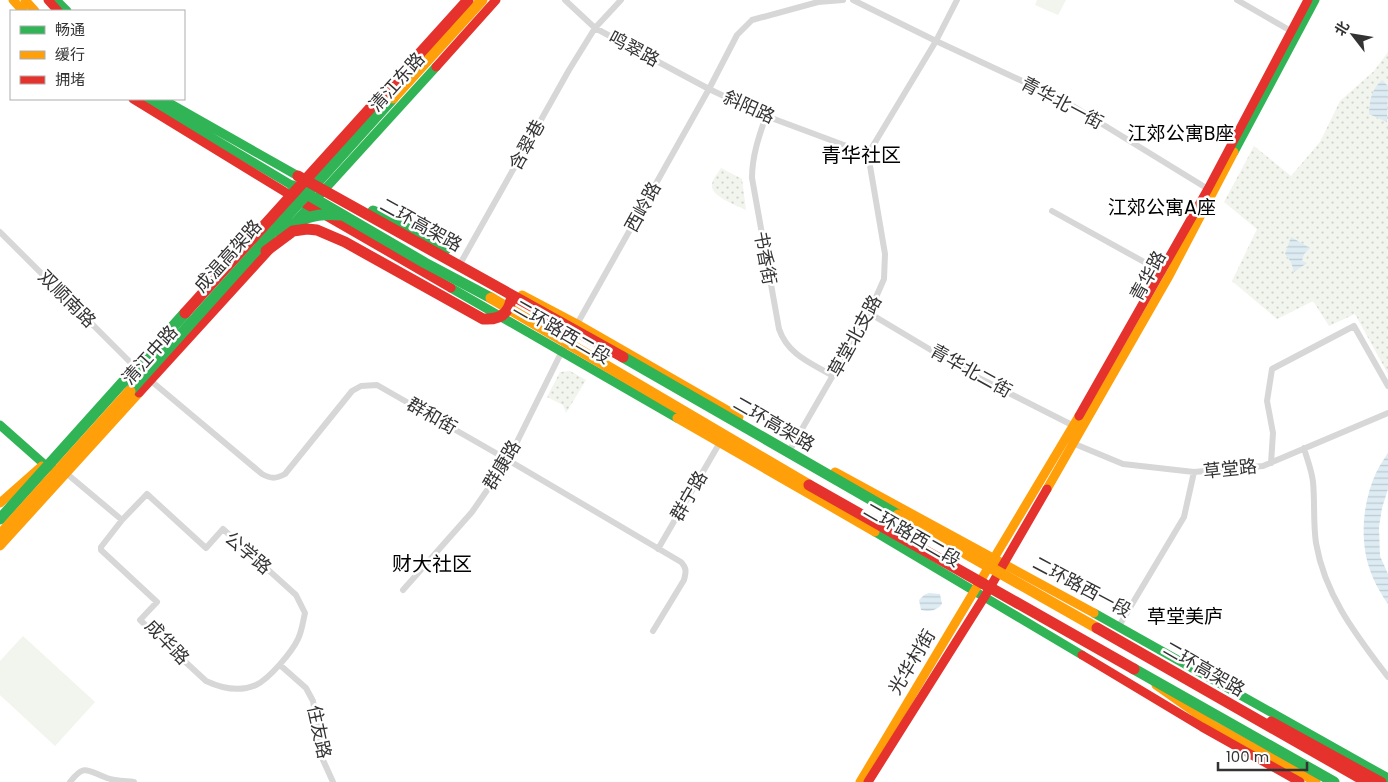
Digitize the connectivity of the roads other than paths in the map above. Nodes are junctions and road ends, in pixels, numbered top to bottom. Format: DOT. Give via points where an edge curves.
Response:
graph roads {
  1 [pos="13,0"];
  2 [pos="25,0"];
  3 [pos="48,0"];
  4 [pos="56,0"];
  5 [pos="462,0"];
  6 [pos="468,0"];
  7 [pos="482,0"];
  8 [pos="496,0"];
  9 [pos="565,0"];
  10 [pos="621,0"];
  11 [pos="843,0"];
  12 [pos="853,0"];
  13 [pos="957,0"];
  14 [pos="1237,0"];
  15 [pos="1308,0"];
  16 [pos="1315,0"];
  17 [pos="22,10"];
  18 [pos="34,10"];
  19 [pos="57,10"];
  20 [pos="66,10"];
  21 [pos="595,28"];
  22 [pos="1291,31"];
  23 [pos="936,41"];
  24 [pos="709,89"];
  25 [pos="135,100"];
  26 [pos="149,100"];
  27 [pos="164,100"];
  28 [pos="176,100"];
  29 [pos="766,116"];
  30 [pos="868,154"];
  31 [pos="306,177"];
  32 [pos="1208,189"];
  33 [pos="325,190"];
  34 [pos="290,195"];
  35 [pos="310,206"];
  36 [pos="1052,211"];
  37 [pos="343,215"];
  38 [pos="0,232"];
  39 [pos="266,250"];
  40 [pos="460,264"];
  41 [pos="1166,274"];
  42 [pos="869,313"];
  43 [pos="577,324"];
  44 [pos="562,351"];
  45 [pos="134,366"];
  46 [pos="833,376"];
  47 [pos="150,380"];
  48 [pos="1388,386"];
  49 [pos="131,389"];
  50 [pos="1388,413"];
  51 [pos="0,425"];
  52 [pos="1074,426"];
  53 [pos="1070,442"];
  54 [pos="719,444"];
  55 [pos="791,448"];
  56 [pos="1304,448"];
  57 [pos="508,460"];
  58 [pos="1271,463"];
  59 [pos="44,464"];
  60 [pos="1194,472"];
  61 [pos="66,473"];
  62 [pos="29,486"];
  63 [pos="0,503"];
  64 [pos="0,513"];
  65 [pos="0,519"];
  66 [pos="122,520"];
  67 [pos="0,535"];
  68 [pos="0,546"];
  69 [pos="658,549"];
  70 [pos="999,562"];
  71 [pos="404,590"];
  72 [pos="980,594"];
  73 [pos="1119,626"];
  74 [pos="653,631"];
  75 [pos="1156,662"];
  76 [pos="280,665"];
  77 [pos="1139,672"];
  78 [pos="1388,677"];
  79 [pos="1388,778"];
  80 [pos="1307,780"];
  81 [pos="70,782"];
  82 [pos="134,782"];
  83 [pos="333,782"];
  84 [pos="860,782"];
  85 [pos="868,782"];
  86 [pos="1334,782"];
  87 [pos="1367,782"];
  88 [pos="1382,782"];
  1 -- 17 [label="main road"];
  2 -- 18 [label="main road"];
  3 -- 19 [label="main road"];
  4 -- 20 [label="main road"];
  5 -- 31 [label="main road, 清江东路"];
  6 -- 62 [label="main road, 成温高架路, bridge"];
  7 -- 49 [label="main road, 成温高架路, bridge"];
  8 -- 33 [label="main road, 清江东路"];
  9 -- 21 [label="street, 鸣翠路"];
  10 -- 21 [label="street, 含翠巷"];
  11 -- 24 [label="street, 斜阳路" via="818,2 752,20 737,35"];
  12 -- 23 [label="street"];
  13 -- 23 [label="street"];
  14 -- 22 [label="street"];
  15 -- 22 [label="main road, 青华路"];
  16 -- 41 [label="main road, 青华路"];
  21 -- 24 [label="street, 鸣翠路"];
  21 -- 40 [label="street, 含翠巷"];
  22 -- 32 [label="main road, 青华路"];
  23 -- 30 [label="street"];
  23 -- 32 [label="street, 青华北一街" via="1062,100"];
  24 -- 29 [label="street, 斜阳路"];
  24 -- 43 [label="street, 西岭路"];
  25 -- 34 [label="main road, 二环路西二段"];
  26 -- 37 [label="main road, 二环高架路, bridge"];
  27 -- 33 [label="main road, 二环高架路, bridge"];
  28 -- 31 [label="main road, 二环路西二段"];
  29 -- 30 [label="street, 斜阳路"];
  29 -- 46 [label="street, 书香街" via="755,149 752,178 779,330 789,349"];
  30 -- 42 [label="street, 草堂北支路" via="885,254 881,289"];
  31 -- 33 [label="main road, 二环路西二段"];
  31 -- 34 [label="main road, 清江中路"];
  32 -- 41 [label="main road, 青华路"];
  33 -- 35 [label="main road, 清江中路"];
  33 -- 39 [label="main road, bridge" via="392,219 502,283 510,294 511,302 506,314 494,320 476,316 345,242 317,230 293,231"];
  33 -- 40 [label="main road, 二环路西二段"];
  33 -- 75 [label="main road, 二环高架路, bridge"];
  34 -- 35 [label="main road, 二环路西二段"];
  34 -- 45 [label="main road, 清江中路"];
  35 -- 44 [label="main road, 二环路西二段"];
  35 -- 47 [label="main road, 清江中路"];
  36 -- 41 [label="street"];
  37 -- 39 [label="main road, bridge" via="316,214 301,218"];
  37 -- 77 [label="main road, 二环高架路, bridge"];
  38 -- 45 [label="street, 双顺南路"];
  39 -- 49 [label="main road, bridge" via="159,368"];
  40 -- 43 [label="main road, 二环路西二段"];
  41 -- 52 [label="main road, 青华路"];
  41 -- 53 [label="main road, 青华路"];
  42 -- 46 [label="street, 草堂北支路"];
  42 -- 52 [label="street, 青华北二街" via="971,374"];
  43 -- 44 [label="street, 群康路"];
  43 -- 55 [label="main road, 二环路西二段"];
  44 -- 54 [label="main road, 二环路西二段"];
  44 -- 57 [label="street, 群康路"];
  45 -- 59 [label="main road, 清江中路"];
  46 -- 55 [label="street, 草堂北支路"];
  47 -- 57 [label="street, 群和街" via="269,478 284,474 352,391 369,384 377,384"];
  47 -- 61 [label="main road, 清江中路"];
  48 -- 58 [label="street" via="1354,326 1272,369 1267,401 1273,433"];
  49 -- 67 [label="main road, 成温高架路, bridge"];
  50 -- 56 [label="street, 草堂路"];
  51 -- 59 [label="main road"];
  52 -- 53 [label="main road, 青华路"];
  53 -- 60 [label="street, 草堂路" via="1123,464"];
  53 -- 70 [label="main road, 青华路"];
  54 -- 69 [label="street, 群宁路"];
  54 -- 72 [label="main road, 二环路西二段"];
  55 -- 70 [label="main road, 二环路西二段"];
  56 -- 58 [label="street, 草堂路"];
  56 -- 78 [label="street" via="1313,480 1316,543 1324,575 1352,629"];
  57 -- 69 [label="street, 群和街"];
  57 -- 71 [label="street, 群康路" via="472,512"];
  58 -- 60 [label="street, 草堂路"];
  59 -- 61 [label="main road"];
  59 -- 63 [label="main road, 清江中路"];
  59 -- 64 [label="main road, 清江中路"];
  60 -- 73 [label="street" via="1184,517"];
  61 -- 66 [label="street"];
  61 -- 68 [label="main road, 清江中路"];
  62 -- 64 [label="main road, bridge"];
  62 -- 65 [label="main road, 成温高架路, bridge"];
  66 -- 76 [label="street, 成华路" via="101,550 157,602 140,620 206,681 220,687 256,685"];
  66 -- 76 [label="street, 公学路" via="147,494 206,548 223,529 296,595 305,613 299,638"];
  69 -- 74 [label="street, 群和街" via="681,562 686,571 684,580"];
  70 -- 72 [label="main road, 光华村街"];
  70 -- 73 [label="main road, 二环路西一段"];
  72 -- 80 [label="main road" via="1202,728"];
  72 -- 84 [label="main road, 光华村街"];
  72 -- 85 [label="main road, 光华村街"];
  73 -- 79 [label="main road, 二环路西一段"];
  75 -- 87 [label="main road, 二环高架路, bridge"];
  75 -- 88 [label="main road, bridge" via="1214,689"];
  76 -- 83 [label="street, 住友路" via="306,688 313,701 323,760"];
  77 -- 80 [label="main road, bridge" via="1213,725"];
  77 -- 86 [label="main road, 二环高架路, bridge"];
  81 -- 82 [label="street" via="84,770"];
}
